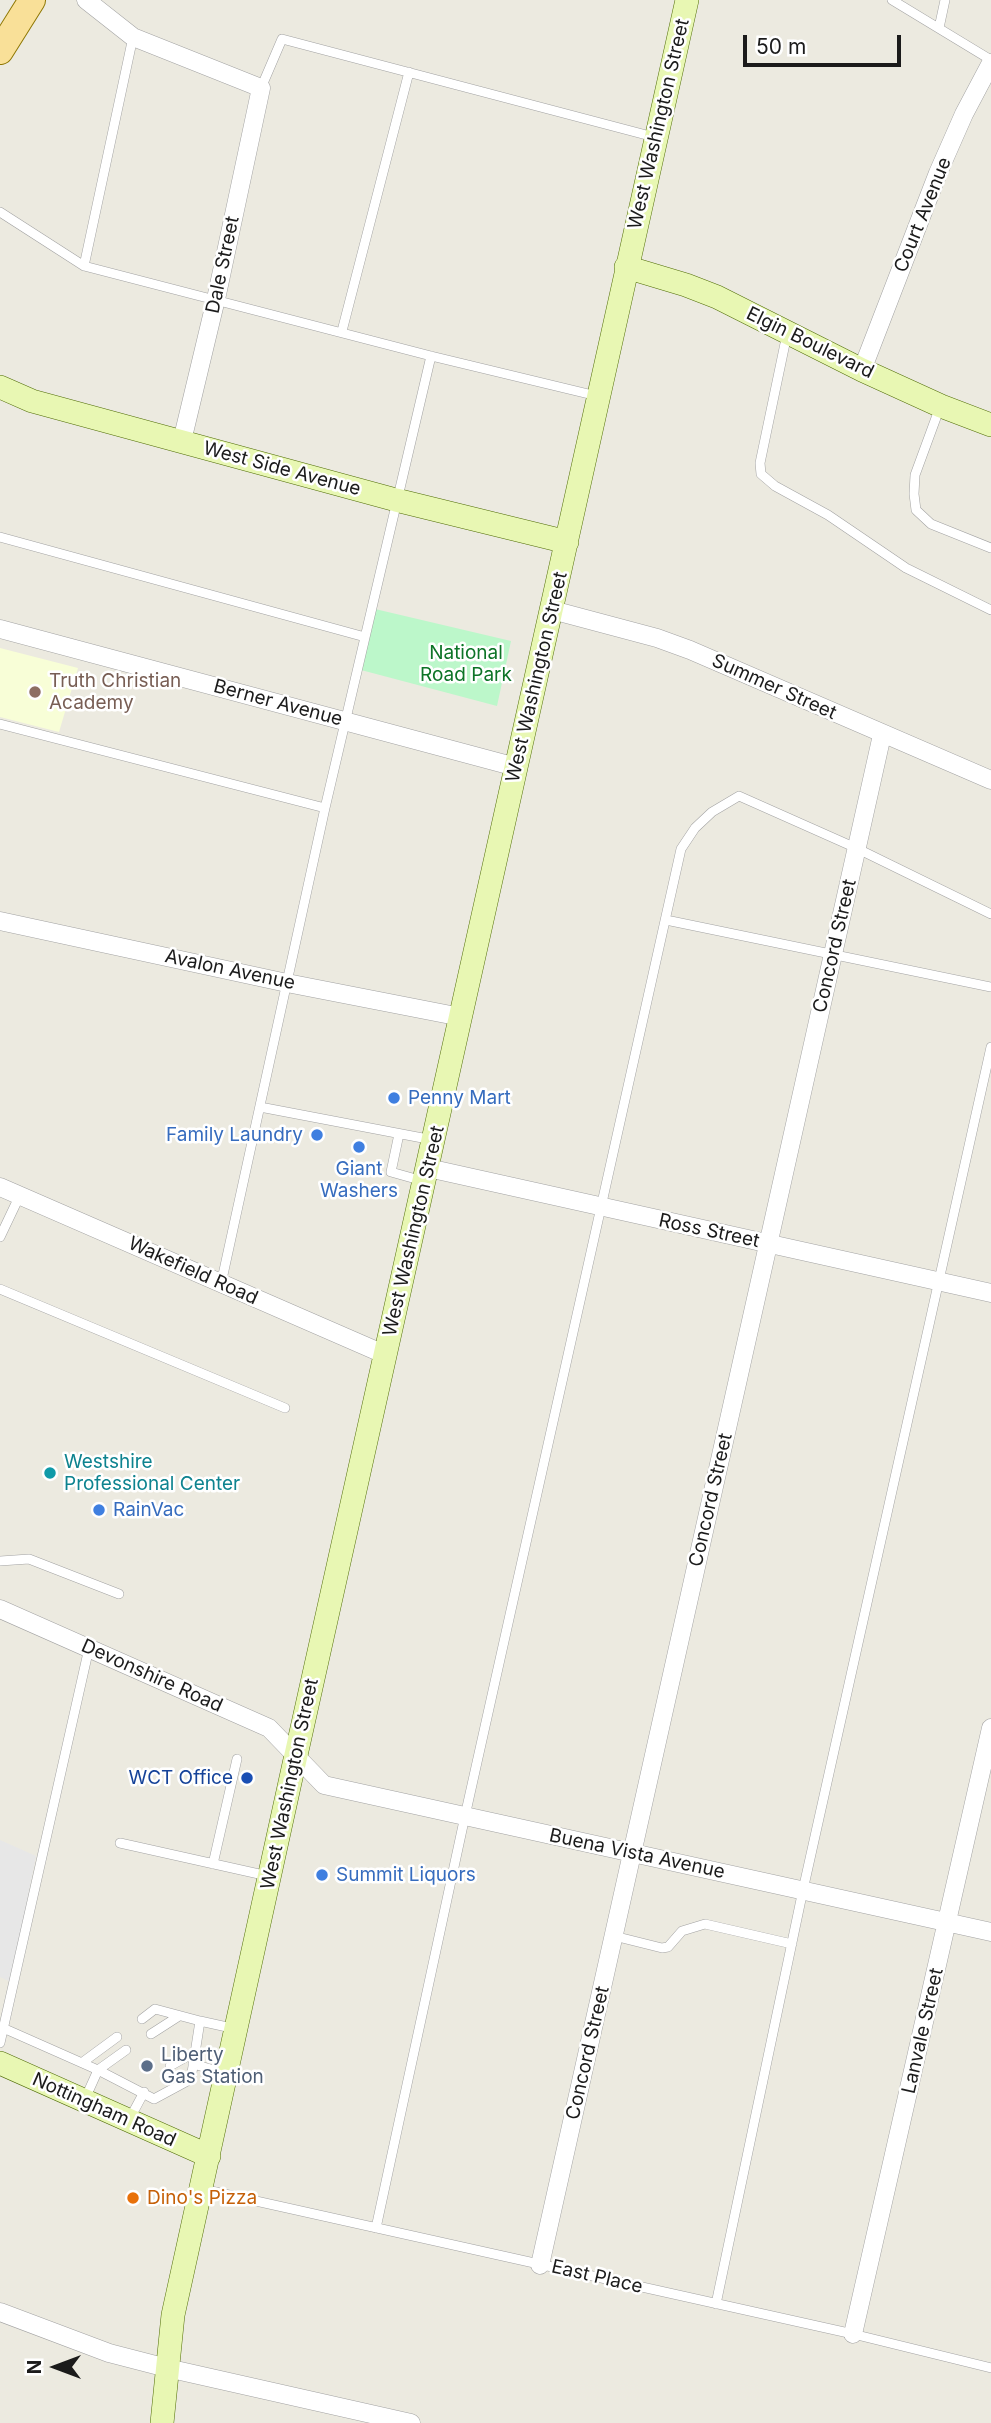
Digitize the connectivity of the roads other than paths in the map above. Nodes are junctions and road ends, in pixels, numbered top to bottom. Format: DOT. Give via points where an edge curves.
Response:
graph roads {
  1 [pos="32,0"];
  2 [pos="86,0"];
  3 [pos="687,0"];
  4 [pos="892,0"];
  5 [pos="945,0"];
  6 [pos="939,28"];
  7 [pos="133,37"];
  8 [pos="0,51"];
  9 [pos="991,61"];
  10 [pos="409,72"];
  11 [pos="261,88"];
  12 [pos="656,137"];
  13 [pos="0,212"];
  14 [pos="83,266"];
  15 [pos="626,267"];
  16 [pos="216,299"];
  17 [pos="342,331"];
  18 [pos="787,332"];
  19 [pos="431,356"];
  20 [pos="862,370"];
  21 [pos="0,387"];
  22 [pos="598,397"];
  23 [pos="940,406"];
  24 [pos="991,425"];
  25 [pos="181,441"];
  26 [pos="396,500"];
  27 [pos="0,537"];
  28 [pos="567,542"];
  29 [pos="991,548"];
  30 [pos="552,610"];
  31 [pos="991,610"];
  32 [pos="0,629"];
  33 [pos="365,637"];
  34 [pos="346,721"];
  35 [pos="0,724"];
  36 [pos="882,734"];
  37 [pos="516,767"];
  38 [pos="991,780"];
  39 [pos="325,808"];
  40 [pos="856,848"];
  41 [pos="991,914"];
  42 [pos="666,920"];
  43 [pos="0,921"];
  44 [pos="833,954"];
  45 [pos="287,983"];
  46 [pos="991,987"];
  47 [pos="461,1017"];
  48 [pos="991,1047"];
  49 [pos="260,1107"];
  50 [pos="399,1134"];
  51 [pos="434,1141"];
  52 [pos="426,1175"];
  53 [pos="0,1187"];
  54 [pos="20,1195"];
  55 [pos="602,1207"];
  56 [pos="0,1237"];
  57 [pos="768,1244"];
  58 [pos="940,1282"];
  59 [pos="220,1283"];
  60 [pos="0,1289"];
  61 [pos="991,1293"];
  62 [pos="386,1355"];
  63 [pos="285,1408"];
  64 [pos="0,1561"];
  65 [pos="119,1594"];
  66 [pos="0,1609"];
  67 [pos="89,1648"];
  68 [pos="991,1728"];
  69 [pos="296,1755"];
  70 [pos="237,1759"];
  71 [pos="466,1816"];
  72 [pos="120,1843"];
  73 [pos="632,1853"];
  74 [pos="213,1864"];
  75 [pos="270,1876"];
  76 [pos="803,1891"];
  77 [pos="948,1923"];
  78 [pos="991,1932"];
  79 [pos="614,1936"];
  80 [pos="792,1944"];
  81 [pos="179,2016"];
  82 [pos="142,2019"];
  83 [pos="200,2021"];
  84 [pos="3,2028"];
  85 [pos="236,2029"];
  86 [pos="151,2034"];
  87 [pos="117,2037"];
  88 [pos="0,2043"];
  89 [pos="126,2050"];
  90 [pos="195,2052"];
  91 [pos="83,2062"];
  92 [pos="0,2063"];
  93 [pos="193,2064"];
  94 [pos="170,2066"];
  95 [pos="98,2070"];
  96 [pos="227,2073"];
  97 [pos="145,2080"];
  98 [pos="133,2086"];
  99 [pos="144,2092"];
  100 [pos="85,2101"];
  101 [pos="128,2121"];
  102 [pos="209,2156"];
  103 [pos="202,2189"];
  104 [pos="376,2228"];
  105 [pos="540,2265"];
  106 [pos="716,2304"];
  107 [pos="0,2312"];
  108 [pos="853,2334"];
  109 [pos="167,2368"];
  110 [pos="991,2368"];
  111 [pos="162,2423"];
  112 [pos="411,2423"];
  1 -- 8 [label="main road"];
  2 -- 7 [label="street"];
  3 -- 12 [label="street, West Washington Street"];
  4 -- 6 [label="lane"];
  5 -- 6 [label="lane"];
  6 -- 9 [label="lane"];
  7 -- 11 [label="street"];
  7 -- 14 [label="lane"];
  9 -- 20 [label="street, Court Avenue" via="938,173"];
  10 -- 11 [label="lane" via="282,39"];
  10 -- 12 [label="lane"];
  10 -- 17 [label="lane"];
  11 -- 16 [label="street, Dale Street"];
  12 -- 15 [label="street, West Washington Street"];
  13 -- 14 [label="lane"];
  14 -- 16 [label="lane"];
  15 -- 18 [label="street, Elgin Boulevard" via="686,285"];
  15 -- 22 [label="street, West Washington Street"];
  16 -- 17 [label="lane"];
  16 -- 25 [label="street, Dale Street"];
  17 -- 19 [label="lane"];
  18 -- 20 [label="street, Elgin Boulevard"];
  18 -- 31 [label="lane" via="761,474 906,568"];
  19 -- 22 [label="lane"];
  19 -- 26 [label="lane"];
  20 -- 23 [label="street, Elgin Boulevard"];
  21 -- 25 [label="street, West Side Avenue" via="32,401"];
  22 -- 28 [label="street, West Washington Street"];
  23 -- 24 [label="street, Elgin Boulevard"];
  23 -- 29 [label="lane" via="915,475 916,510 931,524"];
  25 -- 26 [label="street, West Side Avenue"];
  26 -- 28 [label="street, West Side Avenue"];
  26 -- 33 [label="lane"];
  27 -- 33 [label="lane"];
  28 -- 30 [label="street, West Washington Street"];
  30 -- 36 [label="street, Summer Street" via="690,650"];
  30 -- 37 [label="street, West Washington Street"];
  32 -- 34 [label="street, Berner Avenue"];
  33 -- 34 [label="lane"];
  34 -- 37 [label="street, Berner Avenue"];
  34 -- 39 [label="lane"];
  35 -- 39 [label="lane"];
  36 -- 38 [label="street, Summer Street"];
  36 -- 40 [label="street, Concord Street"];
  37 -- 47 [label="street, West Washington Street"];
  39 -- 45 [label="lane"];
  40 -- 41 [label="lane"];
  40 -- 42 [label="lane" via="739,796 712,812 681,849"];
  40 -- 44 [label="street, Concord Street"];
  42 -- 44 [label="lane"];
  42 -- 55 [label="lane"];
  43 -- 45 [label="street, Avalon Avenue"];
  44 -- 46 [label="lane"];
  44 -- 57 [label="street, Concord Street"];
  45 -- 47 [label="street, Avalon Avenue"];
  45 -- 49 [label="lane"];
  47 -- 51 [label="street, West Washington Street"];
  48 -- 58 [label="lane"];
  49 -- 50 [label="lane"];
  49 -- 59 [label="lane"];
  50 -- 51 [label="lane"];
  50 -- 52 [label="lane" via="391,1172"];
  51 -- 52 [label="street, West Washington Street"];
  52 -- 55 [label="street, Ross Street"];
  52 -- 62 [label="street, West Washington Street"];
  53 -- 54 [label="street, Wakefield Road"];
  54 -- 56 [label="lane"];
  54 -- 59 [label="street, Wakefield Road"];
  55 -- 57 [label="street, Ross Street"];
  55 -- 71 [label="lane"];
  57 -- 58 [label="street, Ross Street"];
  57 -- 73 [label="street, Concord Street"];
  58 -- 61 [label="street, Ross Street"];
  58 -- 76 [label="lane"];
  59 -- 62 [label="street, Wakefield Road"];
  60 -- 63 [label="lane"];
  62 -- 69 [label="street, West Washington Street"];
  64 -- 65 [label="lane" via="29,1559"];
  66 -- 67 [label="street, Devonshire Road"];
  67 -- 69 [label="street, Devonshire Road" via="270,1728"];
  67 -- 84 [label="lane"];
  68 -- 77 [label="street, Lanvale Street"];
  69 -- 71 [label="street, Buena Vista Avenue" via="324,1785"];
  69 -- 75 [label="street, West Washington Street"];
  70 -- 74 [label="lane"];
  71 -- 73 [label="street, Buena Vista Avenue"];
  71 -- 104 [label="lane"];
  72 -- 74 [label="lane"];
  73 -- 76 [label="street, Buena Vista Avenue"];
  73 -- 79 [label="street, Concord Street"];
  74 -- 75 [label="lane"];
  75 -- 85 [label="street, West Washington Street"];
  76 -- 77 [label="street, Buena Vista Avenue"];
  76 -- 80 [label="lane"];
  77 -- 78 [label="street, Buena Vista Avenue"];
  77 -- 108 [label="street, Lanvale Street"];
  79 -- 80 [label="lane" via="662,1948 682,1931 705,1924"];
  79 -- 105 [label="street, Concord Street"];
  80 -- 106 [label="lane"];
  81 -- 82 [label="lane" via="155,2009"];
  81 -- 83 [label="lane"];
  81 -- 86 [label="lane"];
  83 -- 85 [label="lane"];
  83 -- 90 [label="lane"];
  84 -- 88 [label="lane"];
  84 -- 91 [label="lane"];
  85 -- 96 [label="street, West Washington Street"];
  87 -- 91 [label="lane"];
  89 -- 95 [label="lane"];
  90 -- 93 [label="lane"];
  90 -- 94 [label="lane"];
  91 -- 95 [label="lane"];
  92 -- 100 [label="street, Nottingham Road"];
  93 -- 96 [label="lane"];
  93 -- 99 [label="lane" via="191,2079 154,2099"];
  95 -- 98 [label="lane"];
  95 -- 100 [label="lane"];
  96 -- 102 [label="street, West Washington Street"];
  97 -- 98 [label="lane"];
  98 -- 99 [label="lane"];
  99 -- 101 [label="lane"];
  100 -- 101 [label="street, Nottingham Road"];
  101 -- 102 [label="street, Nottingham Road"];
  102 -- 103 [label="street, West Washington Street"];
  103 -- 104 [label="lane, East Place"];
  103 -- 109 [label="street, West Washington Street" via="173,2315"];
  104 -- 105 [label="lane, East Place"];
  105 -- 106 [label="lane, East Place"];
  106 -- 108 [label="lane, East Place"];
  107 -- 109 [label="street" via="109,2353"];
  108 -- 110 [label="lane, East Place"];
  109 -- 111 [label="street, West Washington Street"];
  109 -- 112 [label="street"];
}
